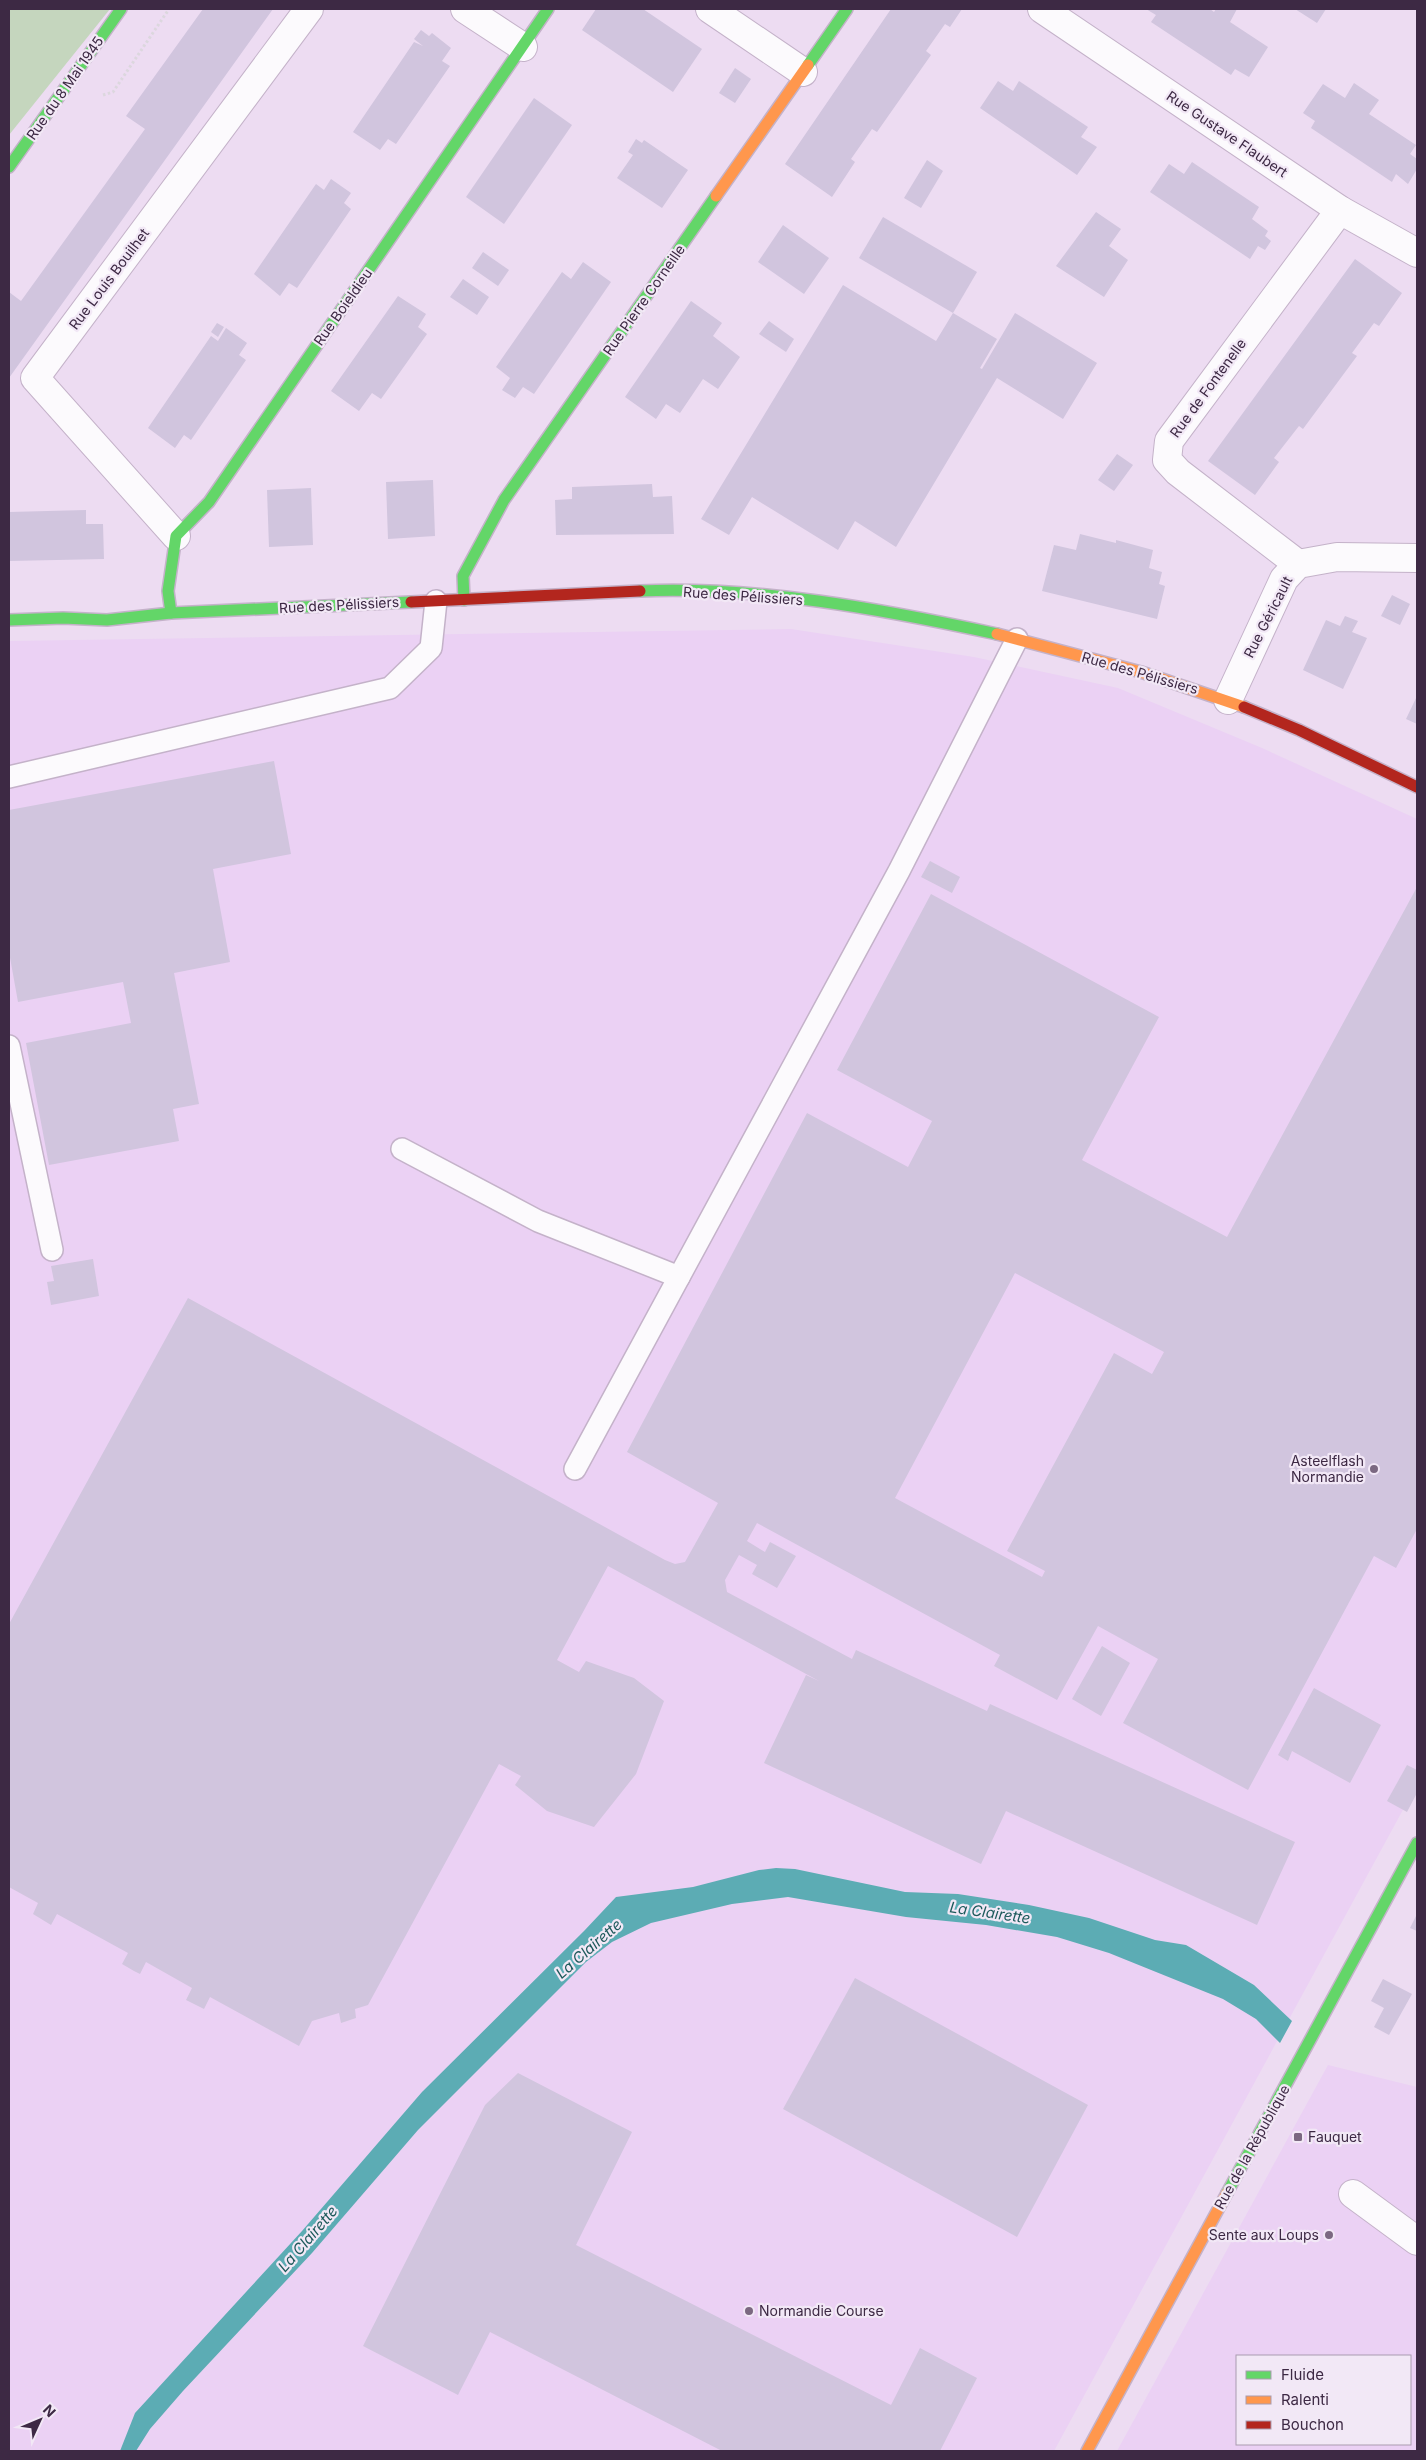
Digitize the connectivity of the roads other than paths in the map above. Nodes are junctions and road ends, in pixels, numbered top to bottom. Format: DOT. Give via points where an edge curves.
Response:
graph roads {
  1 [pos="121,9"];
  2 [pos="310,9"];
  3 [pos="465,9"];
  4 [pos="548,9"];
  5 [pos="710,9"];
  6 [pos="847,9"];
  7 [pos="1042,9"];
  8 [pos="523,47"];
  9 [pos="803,72"];
  10 [pos="9,167"];
  11 [pos="1340,210"];
  12 [pos="1417,253"];
  13 [pos="176,536"];
  14 [pos="1417,558"];
  15 [pos="1298,564"];
  16 [pos="464,600"];
  17 [pos="436,601"];
  18 [pos="171,613"];
  19 [pos="9,620"];
  20 [pos="1017,639"];
  21 [pos="1228,700"];
  22 [pos="9,777"];
  23 [pos="1417,787"];
  24 [pos="9,1046"];
  25 [pos="402,1149"];
  26 [pos="52,1250"];
  27 [pos="679,1277"];
  28 [pos="575,1470"];
  29 [pos="1417,1842"];
  30 [pos="1353,2194"];
  31 [pos="1417,2241"];
  32 [pos="1087,2451"];
  1 -- 10 [label="street, Rue du 8 Mai 1945"];
  2 -- 13 [label="street, Rue Louis Bouilhet" via="35,378"];
  3 -- 8 [label="street"];
  4 -- 8 [label="street, Rue Boieldieu"];
  5 -- 9 [label="street"];
  6 -- 9 [label="street, Rue Pierre Corneille"];
  7 -- 11 [label="street, Rue Gustave Flaubert"];
  8 -- 13 [label="street, Rue Boieldieu" via="208,502"];
  9 -- 16 [label="street, Rue Pierre Corneille" via="504,500 463,576"];
  11 -- 12 [label="street, Rue Gustave Flaubert"];
  11 -- 15 [label="street, Rue de Fontenelle" via="1169,441 1167,460 1178,472"];
  13 -- 18 [label="street" via="168,591"];
  14 -- 15 [label="street, Rue Géricault" via="1338,557"];
  15 -- 21 [label="street, Rue Géricault" via="1284,579"];
  16 -- 17 [label="street, Rue des Pélissiers"];
  16 -- 20 [label="street, Rue des Pélissiers" via="716,591 908,615"];
  17 -- 18 [label="street, Rue des Pélissiers"];
  17 -- 22 [label="lane" via="431,648 390,688"];
  18 -- 19 [label="street, Rue des Pélissiers" via="107,620"];
  20 -- 21 [label="street, Rue des Pélissiers" via="1138,670"];
  20 -- 27 [label="lane" via="898,871"];
  21 -- 23 [label="street, Rue des Pélissiers"];
  24 -- 26 [label="lane"];
  25 -- 27 [label="lane" via="538,1221"];
  27 -- 28 [label="lane"];
  29 -- 32 [label="street, Rue de la République"];
  30 -- 31 [label="street"];
}
